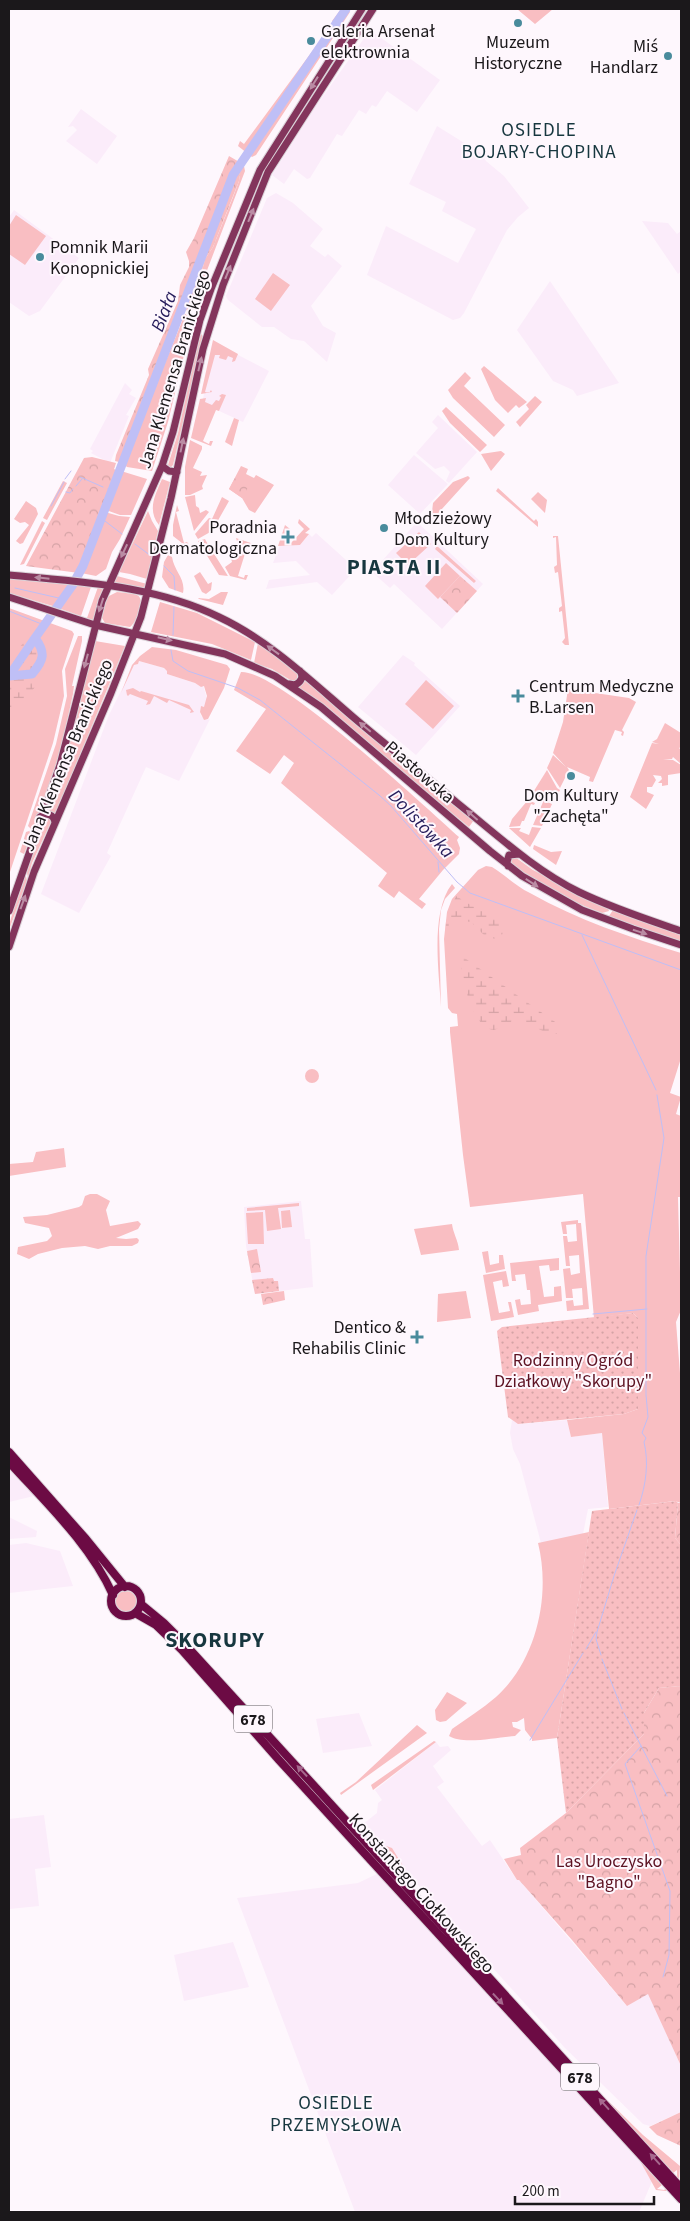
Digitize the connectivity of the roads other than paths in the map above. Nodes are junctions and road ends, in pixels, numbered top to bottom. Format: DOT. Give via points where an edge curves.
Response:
graph roads {
  1 [pos="362,9"];
  2 [pos="373,9"];
  3 [pos="299,107"];
  4 [pos="306,111"];
  5 [pos="228,246"];
  6 [pos="237,250"];
  7 [pos="211,289"];
  8 [pos="220,293"];
  9 [pos="162,466"];
  10 [pos="176,472"];
  11 [pos="9,575"];
  12 [pos="108,586"];
  13 [pos="148,593"];
  14 [pos="9,597"];
  15 [pos="95,625"];
  16 [pos="136,633"];
  17 [pos="300,671"];
  18 [pos="289,684"];
  19 [pos="40,817"];
  20 [pos="55,823"];
  21 [pos="519,854"];
  22 [pos="508,866"];
  23 [pos="9,912"];
  24 [pos="681,930"];
  25 [pos="11,934"];
  26 [pos="681,945"];
  27 [pos="9,947"];
  28 [pos="9,1452"];
  29 [pos="9,1462"];
  30 [pos="125,1587"];
  31 [pos="113,1595"];
  32 [pos="140,1604"];
  33 [pos="135,1613"];
  34 [pos="335,1807"];
  35 [pos="328,1813"];
  36 [pos="669,2181"];
  37 [pos="681,2188"];
  38 [pos="681,2199"];
  1 -- 3 [label="main road, Jana Klemensa Branickiego, one-way"];
  2 -- 4 [label="main road, Jana Klemensa Branickiego"];
  3 -- 4 [label="main road"];
  3 -- 5 [label="main road, Jana Klemensa Branickiego" via="260,170"];
  6 -- 4 [label="main road, Jana Klemensa Branickiego, one-way" via="268,172"];
  5 -- 6 [label="main road"];
  5 -- 7 [label="main road, Jana Klemensa Branickiego"];
  8 -- 6 [label="main road, Jana Klemensa Branickiego, one-way"];
  7 -- 8 [label="main road"];
  7 -- 9 [label="main road, Jana Klemensa Branickiego" via="198,326"];
  10 -- 8 [label="main road, Jana Klemensa Branickiego, one-way" via="203,349"];
  9 -- 10 [label="main road"];
  9 -- 12 [label="main road, Jana Klemensa Branickiego, one-way"];
  10 -- 13 [label="main road, Jana Klemensa Branickiego"];
  12 -- 11 [label="main road, Piastowska, one-way"];
  12 -- 13 [label="main road, Piastowska"];
  12 -- 15 [label="main road, Jana Klemensa Branickiego, one-way"];
  13 -- 16 [label="main road, Jana Klemensa Branickiego"];
  17 -- 13 [label="main road, Piastowska, one-way" via="258,639 218,616"];
  14 -- 15 [label="main road, Piastowska"];
  15 -- 16 [label="main road, Piastowska"];
  15 -- 19 [label="main road, Jana Klemensa Branickiego, one-way" via="60,765"];
  16 -- 18 [label="main road, Piastowska, one-way" via="225,654"];
  16 -- 20 [label="main road, Jana Klemensa Branickiego"];
  17 -- 18 [label="main road" via="300,682"];
  21 -- 17 [label="main road, Piastowska, one-way"];
  18 -- 22 [label="main road, Piastowska" via="321,707"];
  19 -- 20 [label="main road" via="50,814"];
  19 -- 23 [label="main road, Jana Klemensa Branickiego"];
  25 -- 20 [label="main road, Jana Klemensa Branickiego, one-way"];
  21 -- 22 [label="main road" via="509,856"];
  21 -- 24 [label="main road, Piastowska" via="578,891 624,912"];
  22 -- 26 [label="main road, Piastowska, one-way" via="540,888 582,910"];
  25 -- 27 [label="main road, Jana Klemensa Branickiego"];
  28 -- 30 [label="highway, 678"];
  29 -- 31 [label="highway, 678" via="84,1547 107,1580"];
  30 -- 31 [label="highway"];
  30 -- 32 [label="highway, 678" via="138,1593"];
  31 -- 33 [label="highway, 678" via="113,1607 118,1614"];
  32 -- 33 [label="highway"];
  34 -- 32 [label="highway, Konstantego Ciołkowskiego / 678, one-way" via="171,1630"];
  33 -- 35 [label="highway, Konstantego Ciołkowskiego / 678" via="156,1625 182,1650"];
  34 -- 35 [label="highway"];
  36 -- 34 [label="highway, Konstantego Ciołkowskiego / 678, one-way"];
  35 -- 36 [label="highway, Konstantego Ciołkowskiego / 678, one-way"];
  36 -- 37 [label="highway, Konstantego Ciołkowskiego / 678"];
  36 -- 38 [label="highway, Konstantego Ciołkowskiego / 678"];
}
